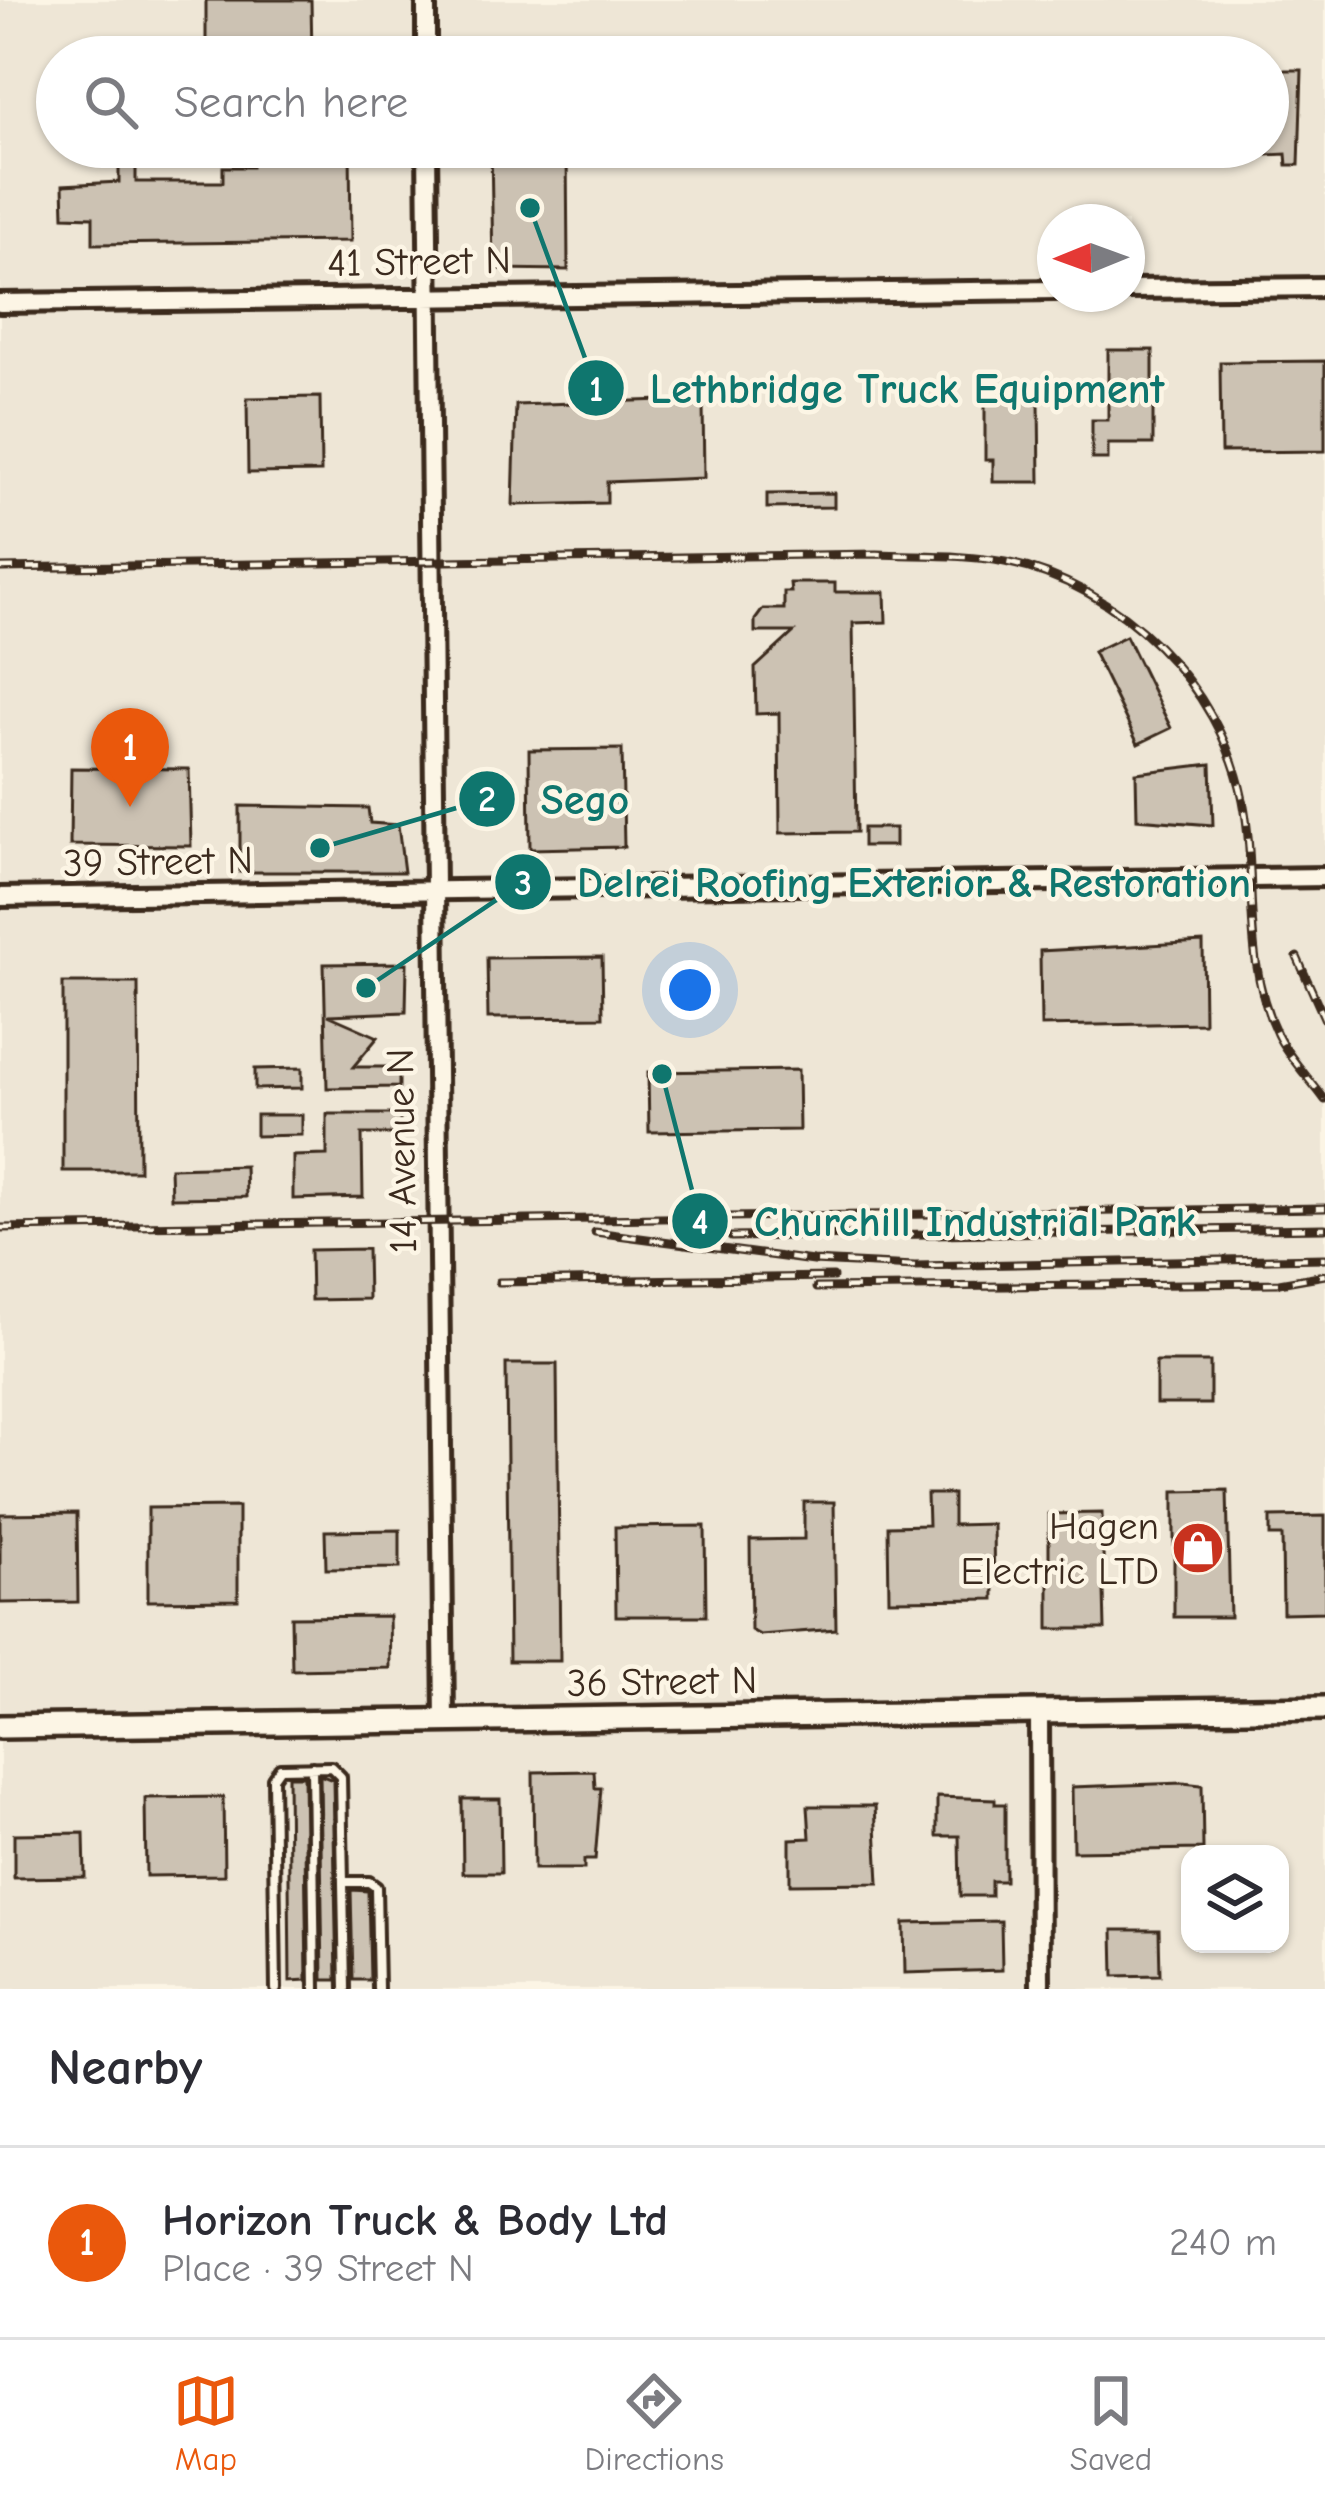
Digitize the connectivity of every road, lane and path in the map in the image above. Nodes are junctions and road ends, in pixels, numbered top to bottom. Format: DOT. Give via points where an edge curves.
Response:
graph roads {
  1 [pos="426,0"];
  2 [pos="426,36"];
  3 [pos="428,168"];
  4 [pos="1325,287"];
  5 [pos="1145,289"];
  6 [pos="1037,290"];
  7 [pos="429,295"];
  8 [pos="0,303"];
  9 [pos="1325,877"];
  10 [pos="431,892"];
  11 [pos="0,897"];
  12 [pos="1325,1708"];
  13 [pos="1039,1711"];
  14 [pos="443,1721"];
  15 [pos="0,1727"];
  16 [pos="313,1767"];
  17 [pos="343,1882"];
  18 [pos="276,1989"];
  19 [pos="315,1989"];
  20 [pos="344,1989"];
  21 [pos="378,1989"];
  22 [pos="1040,1989"];
  1 -- 2 [label="street"];
  3 -- 7 [label="street, 14 Avenue N"];
  4 -- 5 [label="street"];
  6 -- 7 [label="street, 41 Street N"];
  7 -- 8 [label="street, 41 Street N"];
  7 -- 10 [label="street, 14 Avenue N"];
  9 -- 10 [label="street, 39 Street N"];
  10 -- 11 [label="street, 39 Street N"];
  10 -- 14 [label="street, 14 Avenue N"];
  12 -- 13 [label="street, 36 Street N"];
  13 -- 14 [label="street, 36 Street N"];
  13 -- 22 [label="street"];
  14 -- 15 [label="street, 36 Street N"];
  16 -- 17 [label="lane" via="338,1769"];
  16 -- 18 [label="lane" via="280,1768 273,1778"];
  16 -- 19 [label="lane"];
  17 -- 20 [label="lane"];
  17 -- 21 [label="lane" via="376,1888"];
}
